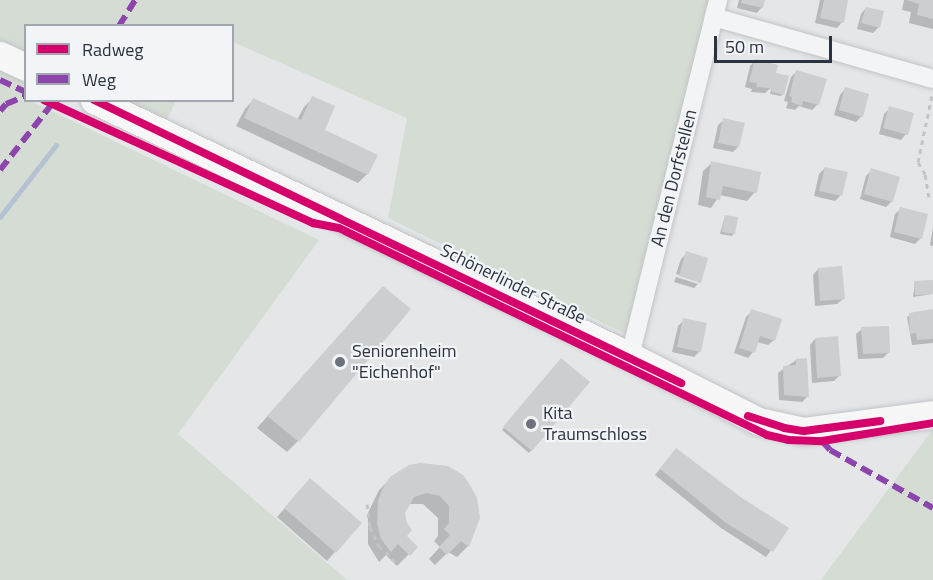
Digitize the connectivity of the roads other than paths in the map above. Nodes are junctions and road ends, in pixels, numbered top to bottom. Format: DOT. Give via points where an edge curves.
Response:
graph roads {
  1 [pos="716,8"];
  2 [pos="0,55"];
  3 [pos="24,66"];
  4 [pos="933,79"];
  5 [pos="98,102"];
  6 [pos="630,356"];
  7 [pos="933,414"];
  1 -- 4 [label="street"];
  1 -- 6 [label="street, An den Dorfstellen"];
  2 -- 3 [label="street"];
  5 -- 6 [label="street, Schönerlinder Straße"];
  6 -- 7 [label="street, Schönerlinder Straße" via="758,421 804,431"];
}
